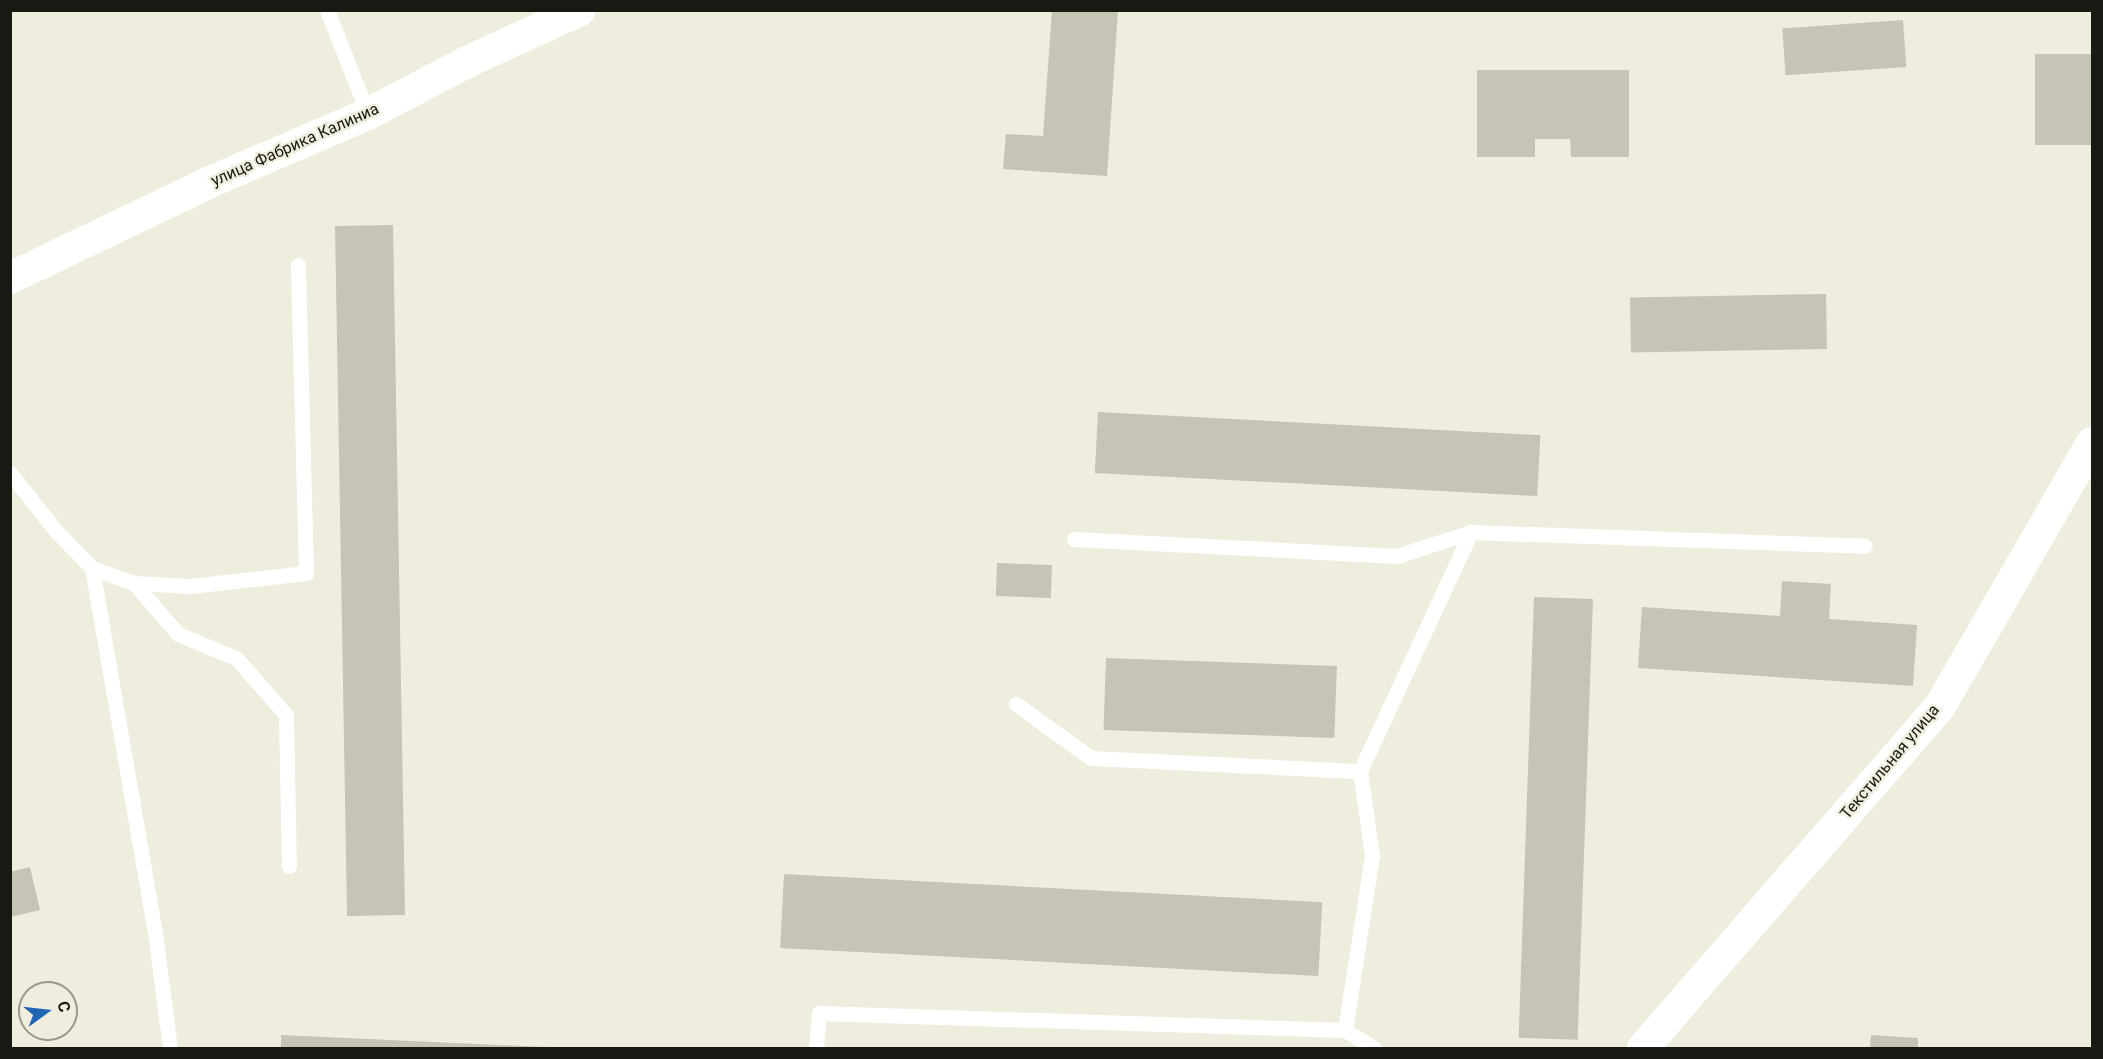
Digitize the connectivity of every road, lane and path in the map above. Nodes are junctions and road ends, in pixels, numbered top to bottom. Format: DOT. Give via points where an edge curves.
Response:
graph roads {
  1 [pos="327,10"];
  2 [pos="580,10"];
  3 [pos="368,114"];
  4 [pos="298,265"];
  5 [pos="10,278"];
  6 [pos="2092,443"];
  7 [pos="10,473"];
  8 [pos="1471,532"];
  9 [pos="1074,538"];
  10 [pos="1865,546"];
  11 [pos="92,568"];
  12 [pos="134,583"];
  13 [pos="1016,704"];
  14 [pos="1360,771"];
  15 [pos="290,866"];
  16 [pos="1345,1030"];
  17 [pos="170,1048"];
  18 [pos="816,1048"];
  19 [pos="1374,1048"];
  20 [pos="1643,1048"];
  1 -- 3 [label="lane"];
  2 -- 3 [label="street, улица Фабрика Калиниа" via="467,62"];
  3 -- 5 [label="street, улица Фабрика Калиниа" via="217,179"];
  4 -- 12 [label="lane" via="306,573 190,586"];
  6 -- 20 [label="street, Текстильная улица" via="1939,708"];
  7 -- 11 [label="lane" via="56,531"];
  8 -- 9 [label="lane" via="1397,556"];
  8 -- 10 [label="lane"];
  8 -- 14 [label="lane"];
  11 -- 12 [label="lane"];
  11 -- 17 [label="lane" via="156,939"];
  12 -- 15 [label="lane" via="178,634 236,658 286,715"];
  13 -- 14 [label="lane" via="1091,758"];
  14 -- 16 [label="lane" via="1372,856"];
  16 -- 18 [label="lane" via="819,1013"];
  16 -- 19 [label="lane"];
}
